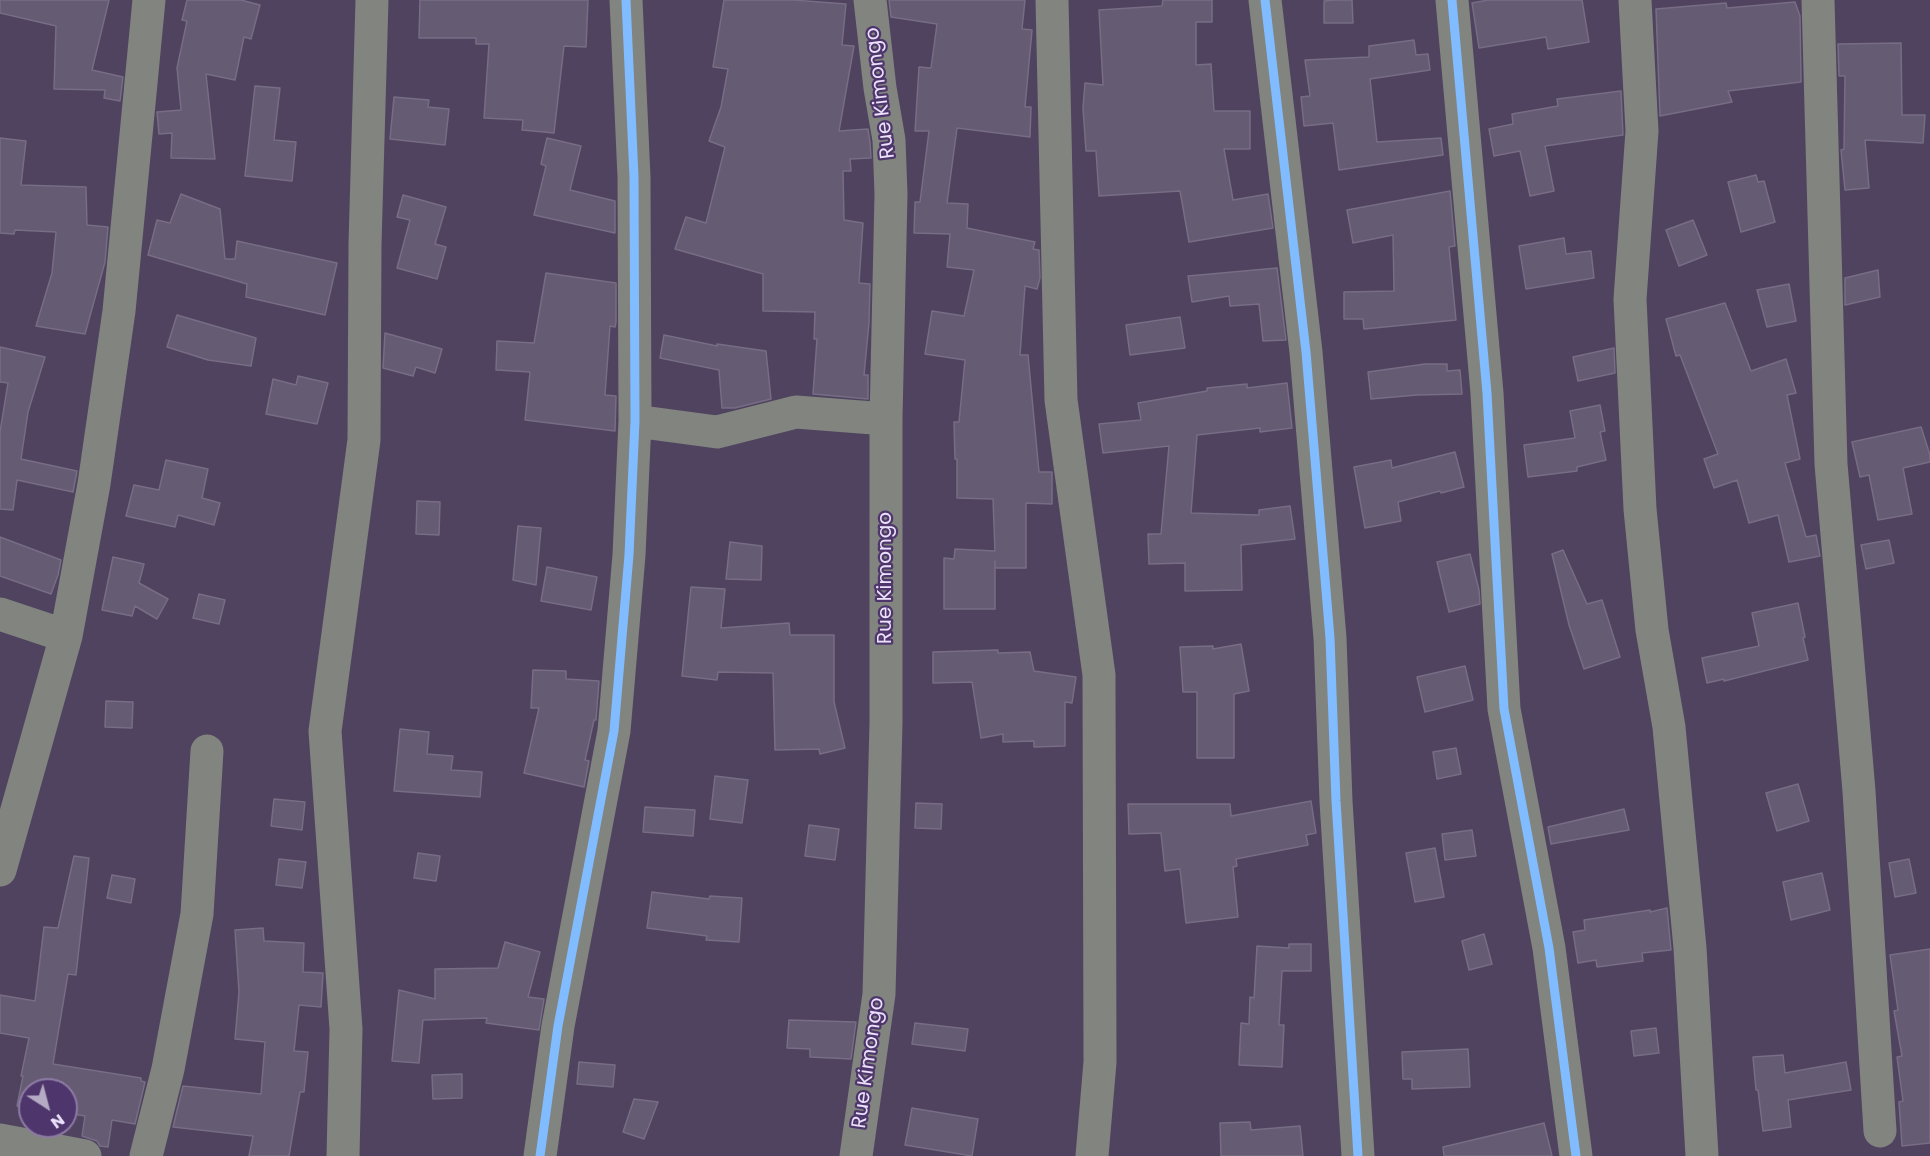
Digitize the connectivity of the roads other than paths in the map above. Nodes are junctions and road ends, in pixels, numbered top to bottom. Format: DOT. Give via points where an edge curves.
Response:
graph roads {
  1 [pos="148,0"];
  2 [pos="372,0"];
  3 [pos="626,0"];
  4 [pos="870,0"];
  5 [pos="1052,0"];
  6 [pos="1265,0"];
  7 [pos="1452,0"];
  8 [pos="1635,0"];
  9 [pos="1818,0"];
  10 [pos="886,419"];
  11 [pos="635,421"];
  12 [pos="0,614"];
  13 [pos="66,636"];
  14 [pos="207,751"];
  15 [pos="0,870"];
  16 [pos="1880,1131"];
  17 [pos="0,1140"];
  18 [pos="86,1156"];
  19 [pos="146,1156"];
  20 [pos="343,1156"];
  21 [pos="540,1156"];
  22 [pos="856,1156"];
  23 [pos="1092,1156"];
  24 [pos="1358,1156"];
  25 [pos="1576,1156"];
  26 [pos="1702,1156"];
  1 -- 13 [label="street" via="119,311 94,484"];
  2 -- 20 [label="street" via="364,440 325,731 346,1029"];
  3 -- 11 [label="street" via="634,177"];
  4 -- 10 [label="street, Rue Kimongo" via="889,140"];
  5 -- 23 [label="street" via="1061,400 1100,675 1100,1062"];
  6 -- 24 [label="street" via="1306,352 1330,638"];
  7 -- 25 [label="street" via="1487,393 1504,709 1549,948"];
  8 -- 26 [label="street" via="1642,131 1630,298 1640,509 1652,630 1669,727 1690,948"];
  9 -- 16 [label="street" via="1831,464 1859,791"];
  10 -- 11 [label="street" via="796,412 717,432"];
  10 -- 22 [label="street, Rue Kimongo" via="886,723 879,994"];
  11 -- 21 [label="street" via="629,555 614,731 558,1026"];
  12 -- 13 [label="street"];
  13 -- 15 [label="street"];
  14 -- 19 [label="street" via="196,914 168,1069"];
  17 -- 18 [label="street"];
}
